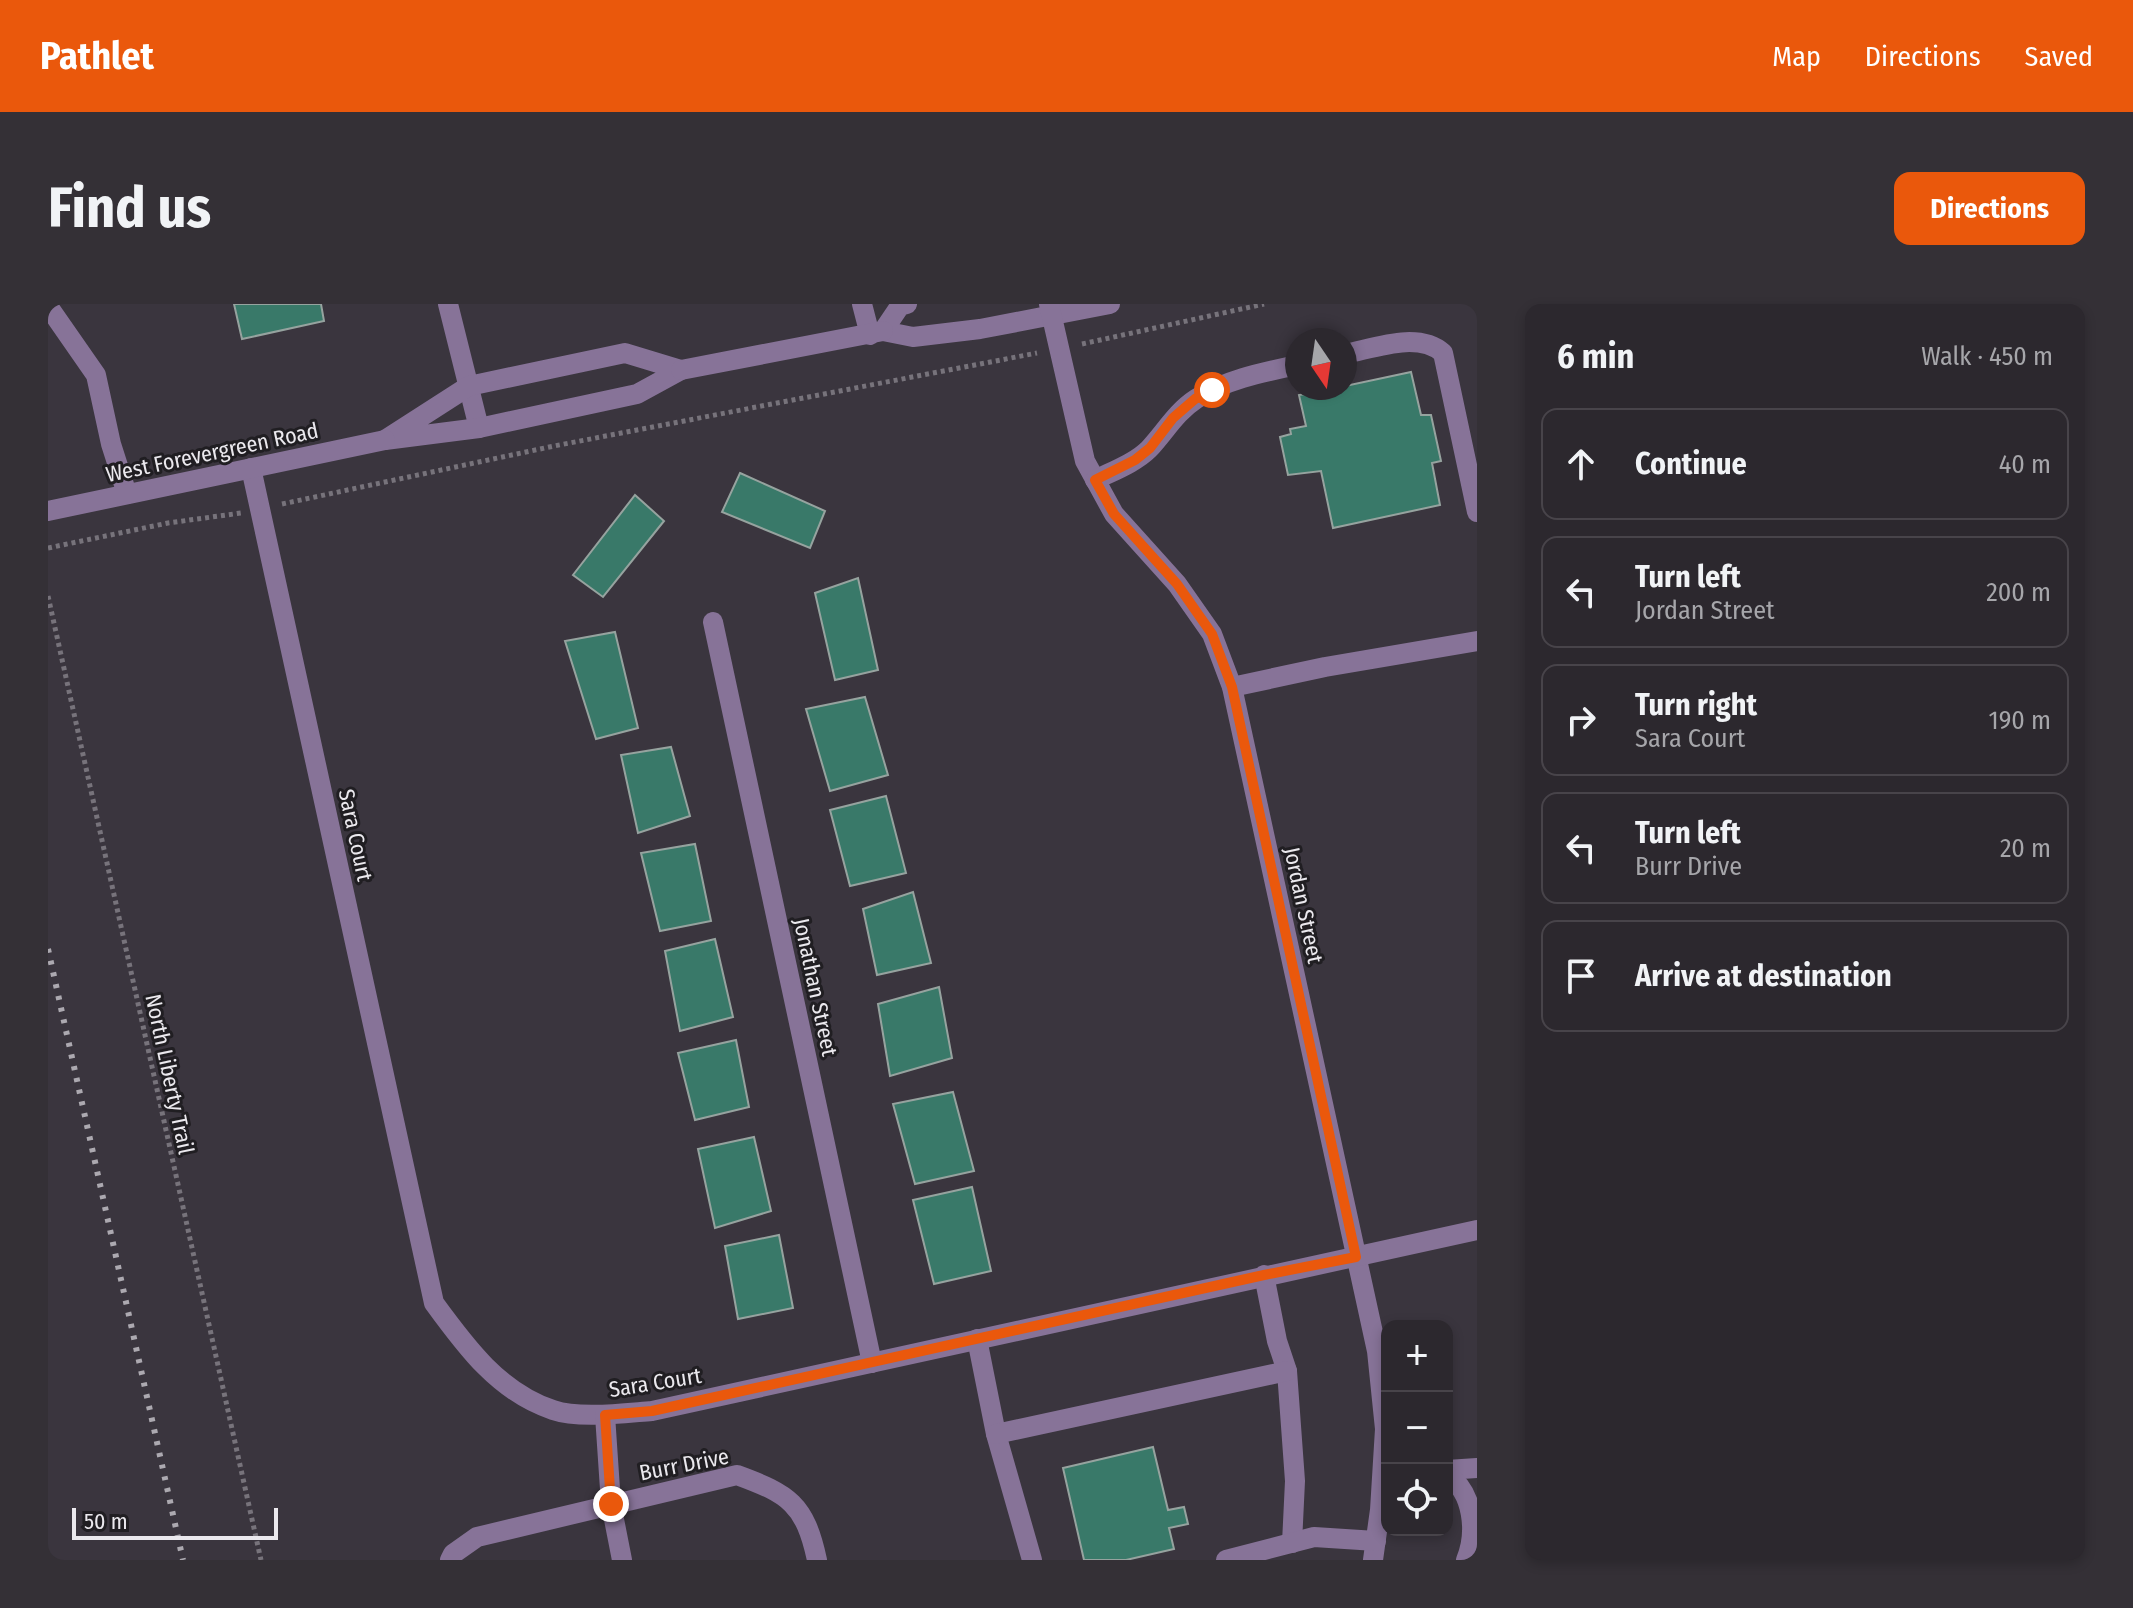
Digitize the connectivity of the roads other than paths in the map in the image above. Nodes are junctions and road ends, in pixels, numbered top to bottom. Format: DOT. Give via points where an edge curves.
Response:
graph roads {
  1 [pos="448,304"];
  2 [pos="862,304"];
  3 [pos="907,304"];
  4 [pos="1110,304"];
  5 [pos="48,306"];
  6 [pos="1050,310"];
  7 [pos="876,333"];
  8 [pos="1357,352"];
  9 [pos="1285,367"];
  10 [pos="681,370"];
  11 [pos="469,386"];
  12 [pos="479,428"];
  13 [pos="385,440"];
  14 [pos="251,468"];
  15 [pos="1095,480"];
  16 [pos="127,494"];
  17 [pos="48,511"];
  18 [pos="1477,512"];
  19 [pos="713,622"];
  20 [pos="1477,641"];
  21 [pos="1232,687"];
  22 [pos="1477,1230"];
  23 [pos="1356,1257"];
  24 [pos="1264,1275"];
  25 [pos="977,1339"];
  26 [pos="872,1363"];
  27 [pos="1287,1371"];
  28 [pos="1381,1392"];
  29 [pos="605,1415"];
  30 [pos="996,1434"];
  31 [pos="1385,1464"];
  32 [pos="1477,1468"];
  33 [pos="1453,1471"];
  34 [pos="1453,1479"];
  35 [pos="611,1504"];
  36 [pos="1292,1543"];
  37 [pos="1374,1550"];
  38 [pos="450,1560"];
  39 [pos="622,1560"];
  40 [pos="817,1560"];
  41 [pos="1032,1560"];
  42 [pos="1226,1560"];
  43 [pos="1466,1560"];
  1 -- 11 [label="street"];
  2 -- 7 [label="street"];
  3 -- 7 [label="street"];
  4 -- 6 [label="street, West Forevergreen Road"];
  5 -- 16 [label="street" via="96,375"];
  6 -- 7 [label="street, West Forevergreen Road" via="980,329 913,337"];
  6 -- 15 [label="street, Jordan Street" via="1085,461"];
  7 -- 10 [label="street, West Forevergreen Road"];
  8 -- 18 [label="street" via="1399,343 1432,344 1443,353"];
  9 -- 15 [label="street" via="1195,399 1142,454"];
  10 -- 11 [label="street, West Forevergreen Road" via="625,353"];
  10 -- 12 [label="street, West Forevergreen Road" via="637,394"];
  11 -- 12 [label="street"];
  11 -- 13 [label="street, West Forevergreen Road"];
  12 -- 13 [label="street, West Forevergreen Road"];
  13 -- 14 [label="street, West Forevergreen Road"];
  14 -- 16 [label="street, West Forevergreen Road"];
  14 -- 29 [label="street, Sara Court" via="434,1303 469,1351 507,1386 554,1410"];
  15 -- 21 [label="street, Jordan Street" via="1114,514 1177,584 1212,634"];
  16 -- 17 [label="street, West Forevergreen Road"];
  19 -- 26 [label="street, Jonathan Street"];
  20 -- 21 [label="street"];
  21 -- 23 [label="street, Jordan Street"];
  22 -- 23 [label="street, Sara Court"];
  23 -- 24 [label="street, Sara Court"];
  23 -- 28 [label="street, Jordan Street"];
  24 -- 25 [label="street, Sara Court"];
  24 -- 27 [label="street"];
  25 -- 26 [label="street, Sara Court"];
  25 -- 30 [label="street"];
  26 -- 29 [label="street, Sara Court" via="652,1411"];
  27 -- 30 [label="street"];
  27 -- 36 [label="street" via="1295,1481"];
  29 -- 35 [label="street, Burr Drive"];
  30 -- 41 [label="street"];
  31 -- 37 [label="street, Jordan Street"];
  32 -- 33 [label="street"];
  34 -- 43 [label="street" via="1467,1499 1474,1532"];
  35 -- 38 [label="street, Burr Drive" via="477,1537"];
  35 -- 39 [label="street, Burr Drive"];
  35 -- 40 [label="street, Burr Drive" via="737,1475 774,1489 795,1505 811,1533"];
  36 -- 37 [label="street" via="1314,1537"];
  36 -- 42 [label="street"];
}
